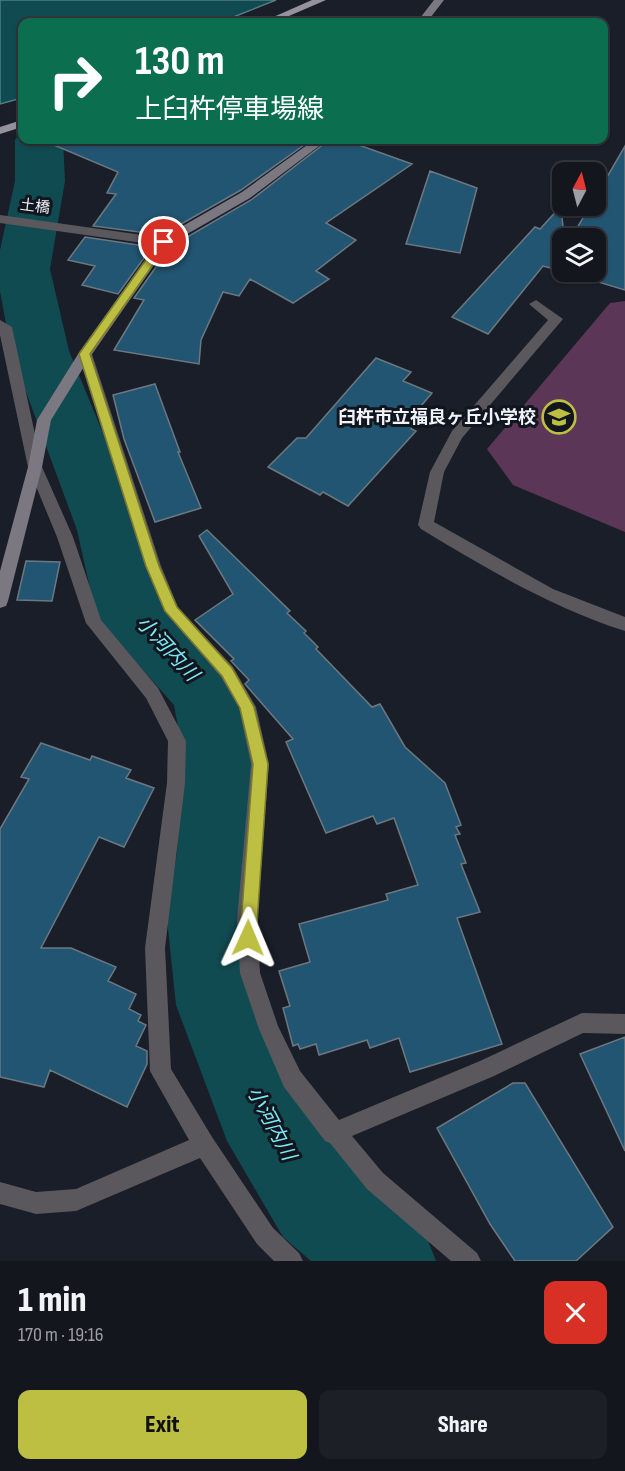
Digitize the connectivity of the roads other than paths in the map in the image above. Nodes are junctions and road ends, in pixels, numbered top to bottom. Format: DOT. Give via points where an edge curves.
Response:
graph roads {
  1 [pos="321,0"];
  2 [pos="439,0"];
  3 [pos="277,18"];
  4 [pos="425,18"];
  5 [pos="18,124"];
  6 [pos="0,131"];
  7 [pos="316,144"];
  8 [pos="5,219"];
  9 [pos="164,242"];
  10 [pos="536,304"];
  11 [pos="0,324"];
  12 [pos="85,354"];
  13 [pos="35,467"];
  14 [pos="0,601"];
  15 [pos="625,624"];
  16 [pos="625,1024"];
  17 [pos="333,1133"];
  18 [pos="204,1145"];
  19 [pos="0,1193"];
  20 [pos="291,1261"];
  21 [pos="469,1261"];
  1 -- 3 [label="main road"];
  2 -- 4 [label="main road"];
  5 -- 6 [label="main road"];
  7 -- 9 [label="main road" via="246,195"];
  8 -- 9 [label="street, 土橋"];
  9 -- 12 [label="main road"];
  10 -- 15 [label="street" via="556,319 457,435 437,472 426,525 589,614"];
  11 -- 13 [label="street" via="4,327"];
  12 -- 13 [label="main road" via="44,420"];
  12 -- 17 [label="street" via="153,566 172,611 227,672 247,707 260,764 248,920 250,973 292,1079"];
  13 -- 14 [label="main road"];
  13 -- 18 [label="street" via="65,537 94,623 152,693 177,741 176,783 155,948 161,1071"];
  16 -- 17 [label="street" via="582,1023 487,1069"];
  17 -- 21 [label="street" via="375,1181"];
  18 -- 19 [label="street" via="76,1200 36,1203"];
  18 -- 20 [label="street" via="265,1236"];
}
